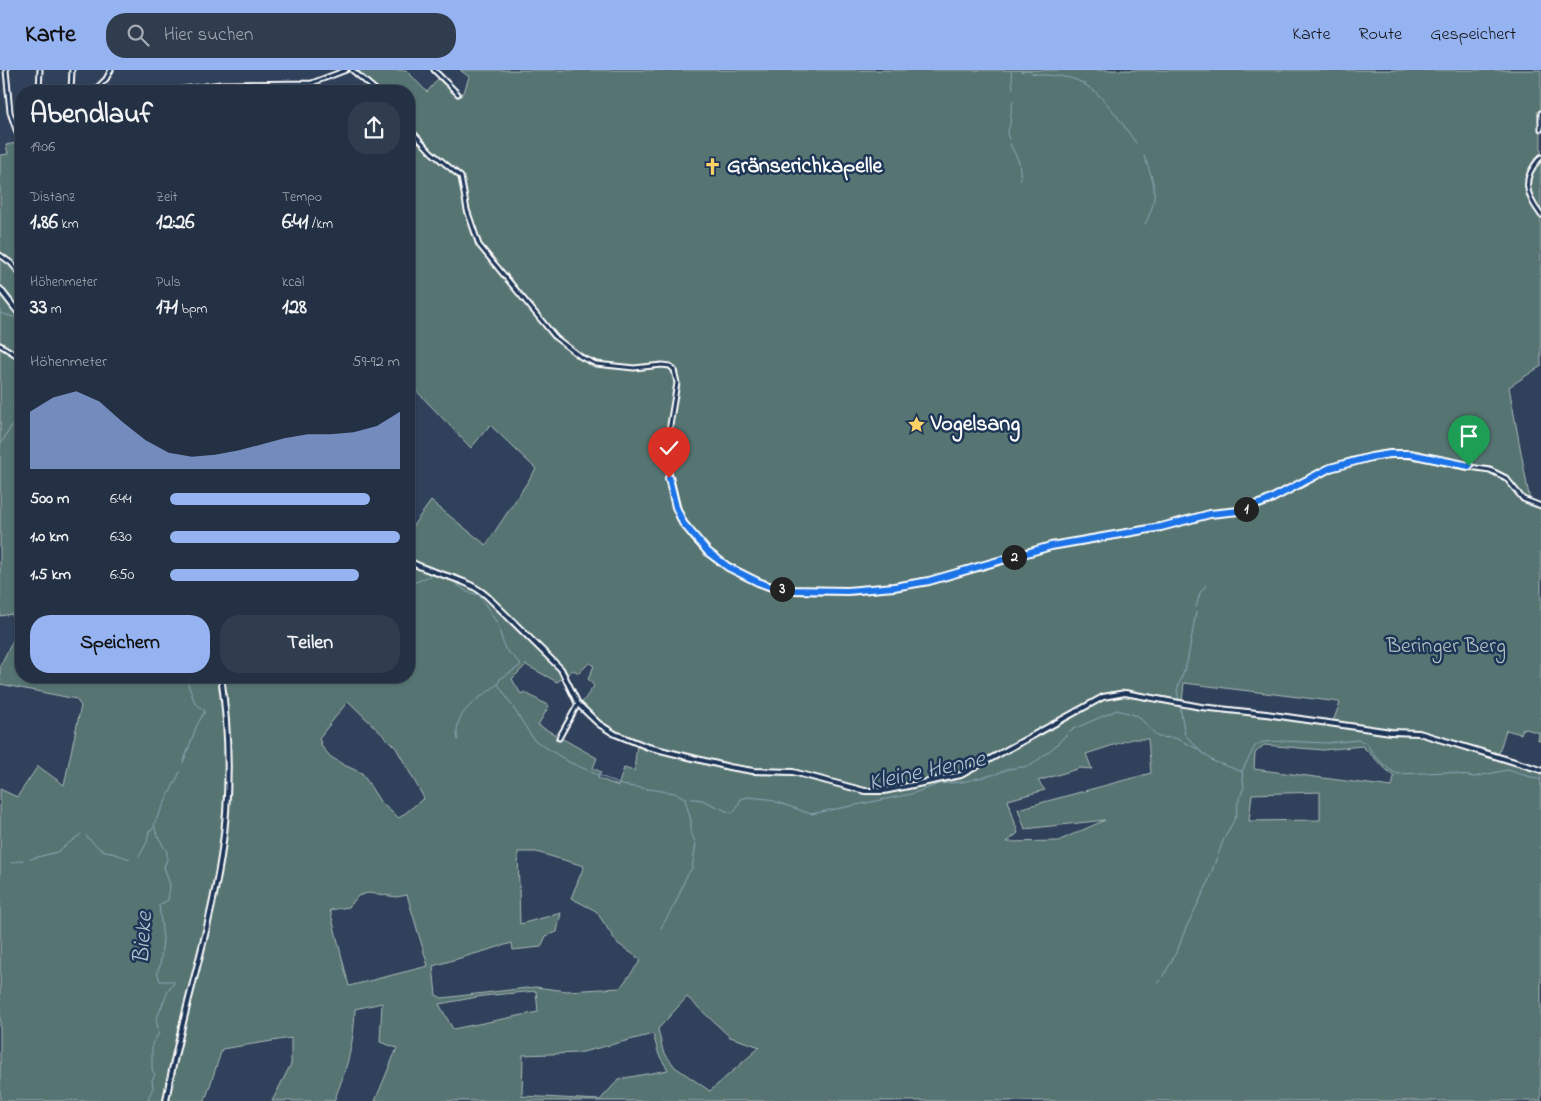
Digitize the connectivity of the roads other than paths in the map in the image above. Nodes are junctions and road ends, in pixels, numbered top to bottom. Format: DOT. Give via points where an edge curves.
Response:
graph roads {
  1 [pos="6,70"];
  2 [pos="40,70"];
  3 [pos="72,70"];
  4 [pos="111,70"];
  5 [pos="346,70"];
  6 [pos="352,70"];
  7 [pos="434,70"];
  8 [pos="39,85"];
  9 [pos="71,85"];
  10 [pos="101,85"];
  11 [pos="213,85"];
  12 [pos="370,85"];
  13 [pos="458,94"];
  14 [pos="1541,113"];
  15 [pos="15,126"];
  16 [pos="1541,129"];
  17 [pos="415,134"];
  18 [pos="1541,157"];
  19 [pos="1541,215"];
  20 [pos="0,255"];
  21 [pos="15,268"];
  22 [pos="0,289"];
  23 [pos="15,308"];
  24 [pos="0,345"];
  25 [pos="15,354"];
  26 [pos="1541,506"];
  27 [pos="415,563"];
  28 [pos="222,683"];
  29 [pos="578,704"];
  30 [pos="559,738"];
  31 [pos="1541,770"];
  32 [pos="166,1101"];
  1 -- 15 [label="street" via="10,112"];
  2 -- 8 [label="street"];
  3 -- 9 [label="street"];
  4 -- 10 [label="street"];
  5 -- 11 [label="street" via="314,83"];
  6 -- 12 [label="street"];
  7 -- 13 [label="street"];
  14 -- 16 [label="street"];
  17 -- 26 [label="street" via="459,175 479,245 559,340 596,364 634,368 664,365 674,370 677,383 665,455 678,515 708,552 728,567 769,587 799,591 855,591 929,581 1051,546 1239,511 1267,501 1330,468 1390,454 1422,456 1494,472 1506,478 1521,498"];
  18 -- 19 [label="street" via="1531,168 1527,183"];
  20 -- 21 [label="street"];
  22 -- 23 [label="street"];
  24 -- 25 [label="street"];
  27 -- 29 [label="street" via="455,577 487,596 561,669"];
  28 -- 32 [label="street" via="228,753 224,833 214,894"];
  29 -- 30 [label="street"];
  29 -- 31 [label="street" via="611,732 648,747 753,771 783,770 870,791 961,775 1103,697 1125,693 1201,707 1419,733"];
}
